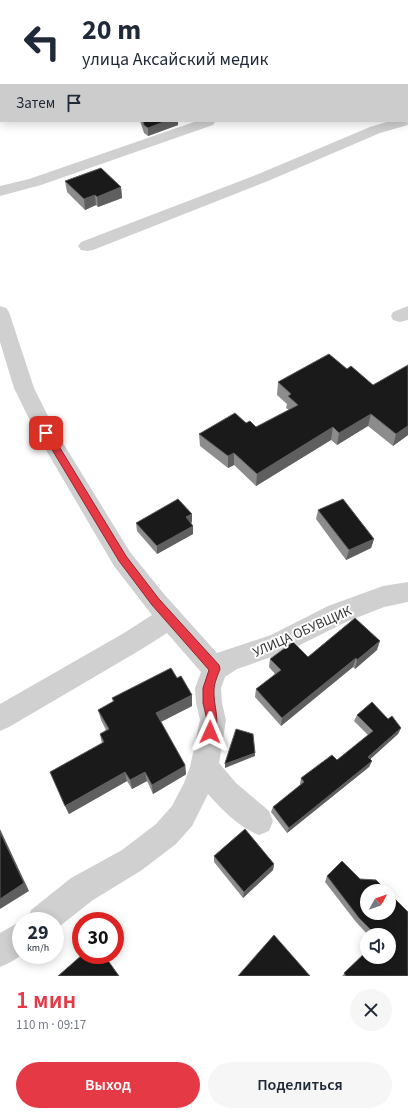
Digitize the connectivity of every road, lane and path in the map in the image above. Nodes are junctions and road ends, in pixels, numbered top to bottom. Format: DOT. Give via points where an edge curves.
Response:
graph roads {
  1 [pos="208,122"];
  2 [pos="403,122"];
  3 [pos="0,191"];
  4 [pos="87,246"];
  5 [pos="0,317"];
  6 [pos="408,592"];
  7 [pos="170,617"];
  8 [pos="215,669"];
  9 [pos="0,718"];
  10 [pos="204,767"];
  11 [pos="259,821"];
  12 [pos="53,912"];
  13 [pos="12,942"];
  14 [pos="0,951"];
  1 -- 3 [label="street" via="42,180"];
  2 -- 4 [label="street" via="375,130 262,178"];
  5 -- 7 [label="street" via="24,388 46,433 122,558 155,602"];
  6 -- 8 [label="street, УЛИЦА ОБУВЩИК" via="383,597 337,614 277,644 229,660"];
  7 -- 8 [label="street"];
  7 -- 9 [label="street"];
  8 -- 10 [label="street" via="208,688 213,720"];
  10 -- 11 [label="street" via="226,793"];
  10 -- 12 [label="street" via="196,790 182,816 166,834 132,860 82,889"];
  13 -- 14 [label="street"];
}
